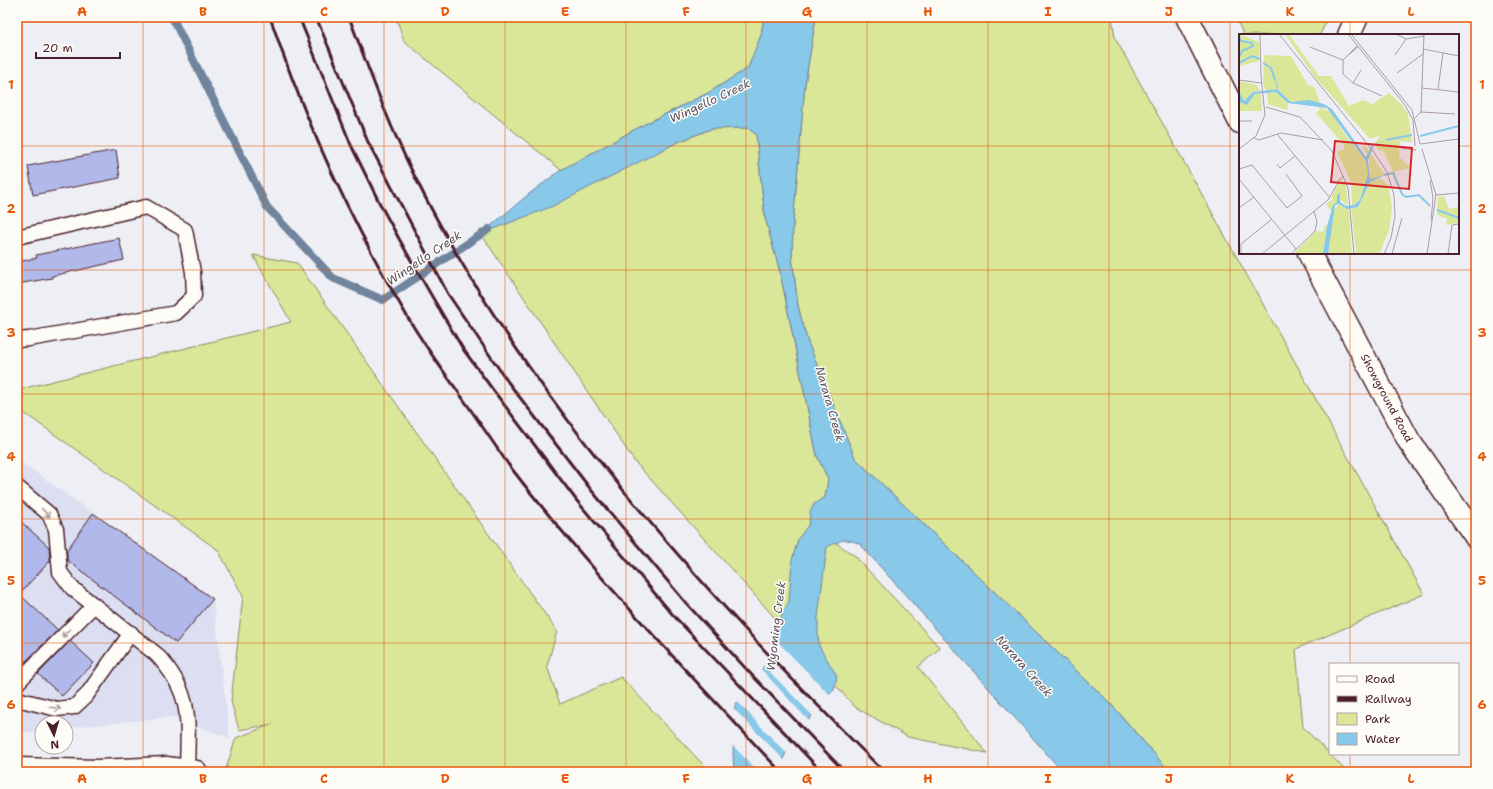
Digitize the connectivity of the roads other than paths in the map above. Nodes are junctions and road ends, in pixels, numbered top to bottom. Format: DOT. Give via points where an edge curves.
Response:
graph roads {
  1 [pos="1187,17"];
  2 [pos="1357,17"];
  3 [pos="1349,34"];
  4 [pos="1239,120"];
  5 [pos="17,237"];
  6 [pos="1310,254"];
  7 [pos="17,340"];
  8 [pos="17,487"];
  9 [pos="1476,537"];
  10 [pos="94,605"];
  11 [pos="131,633"];
  12 [pos="17,683"];
  13 [pos="17,698"];
  14 [pos="17,769"];
  15 [pos="123,771"];
  16 [pos="191,771"];
  1 -- 4 [label="street"];
  2 -- 3 [label="street"];
  5 -- 7 [label="lane" via="146,207 185,230 193,272 194,296 176,313"];
  6 -- 9 [label="street, Showground Road" via="1409,441"];
  8 -- 10 [label="lane, one-way" via="49,514 56,529 60,572 72,588"];
  10 -- 11 [label="lane"];
  10 -- 12 [label="lane, one-way"];
  13 -- 11 [label="lane, one-way" via="57,709 74,707 86,696"];
  11 -- 16 [label="lane" via="166,664 182,692 188,715"];
  14 -- 15 [label="street"];
  15 -- 16 [label="street" via="166,768"];
}
